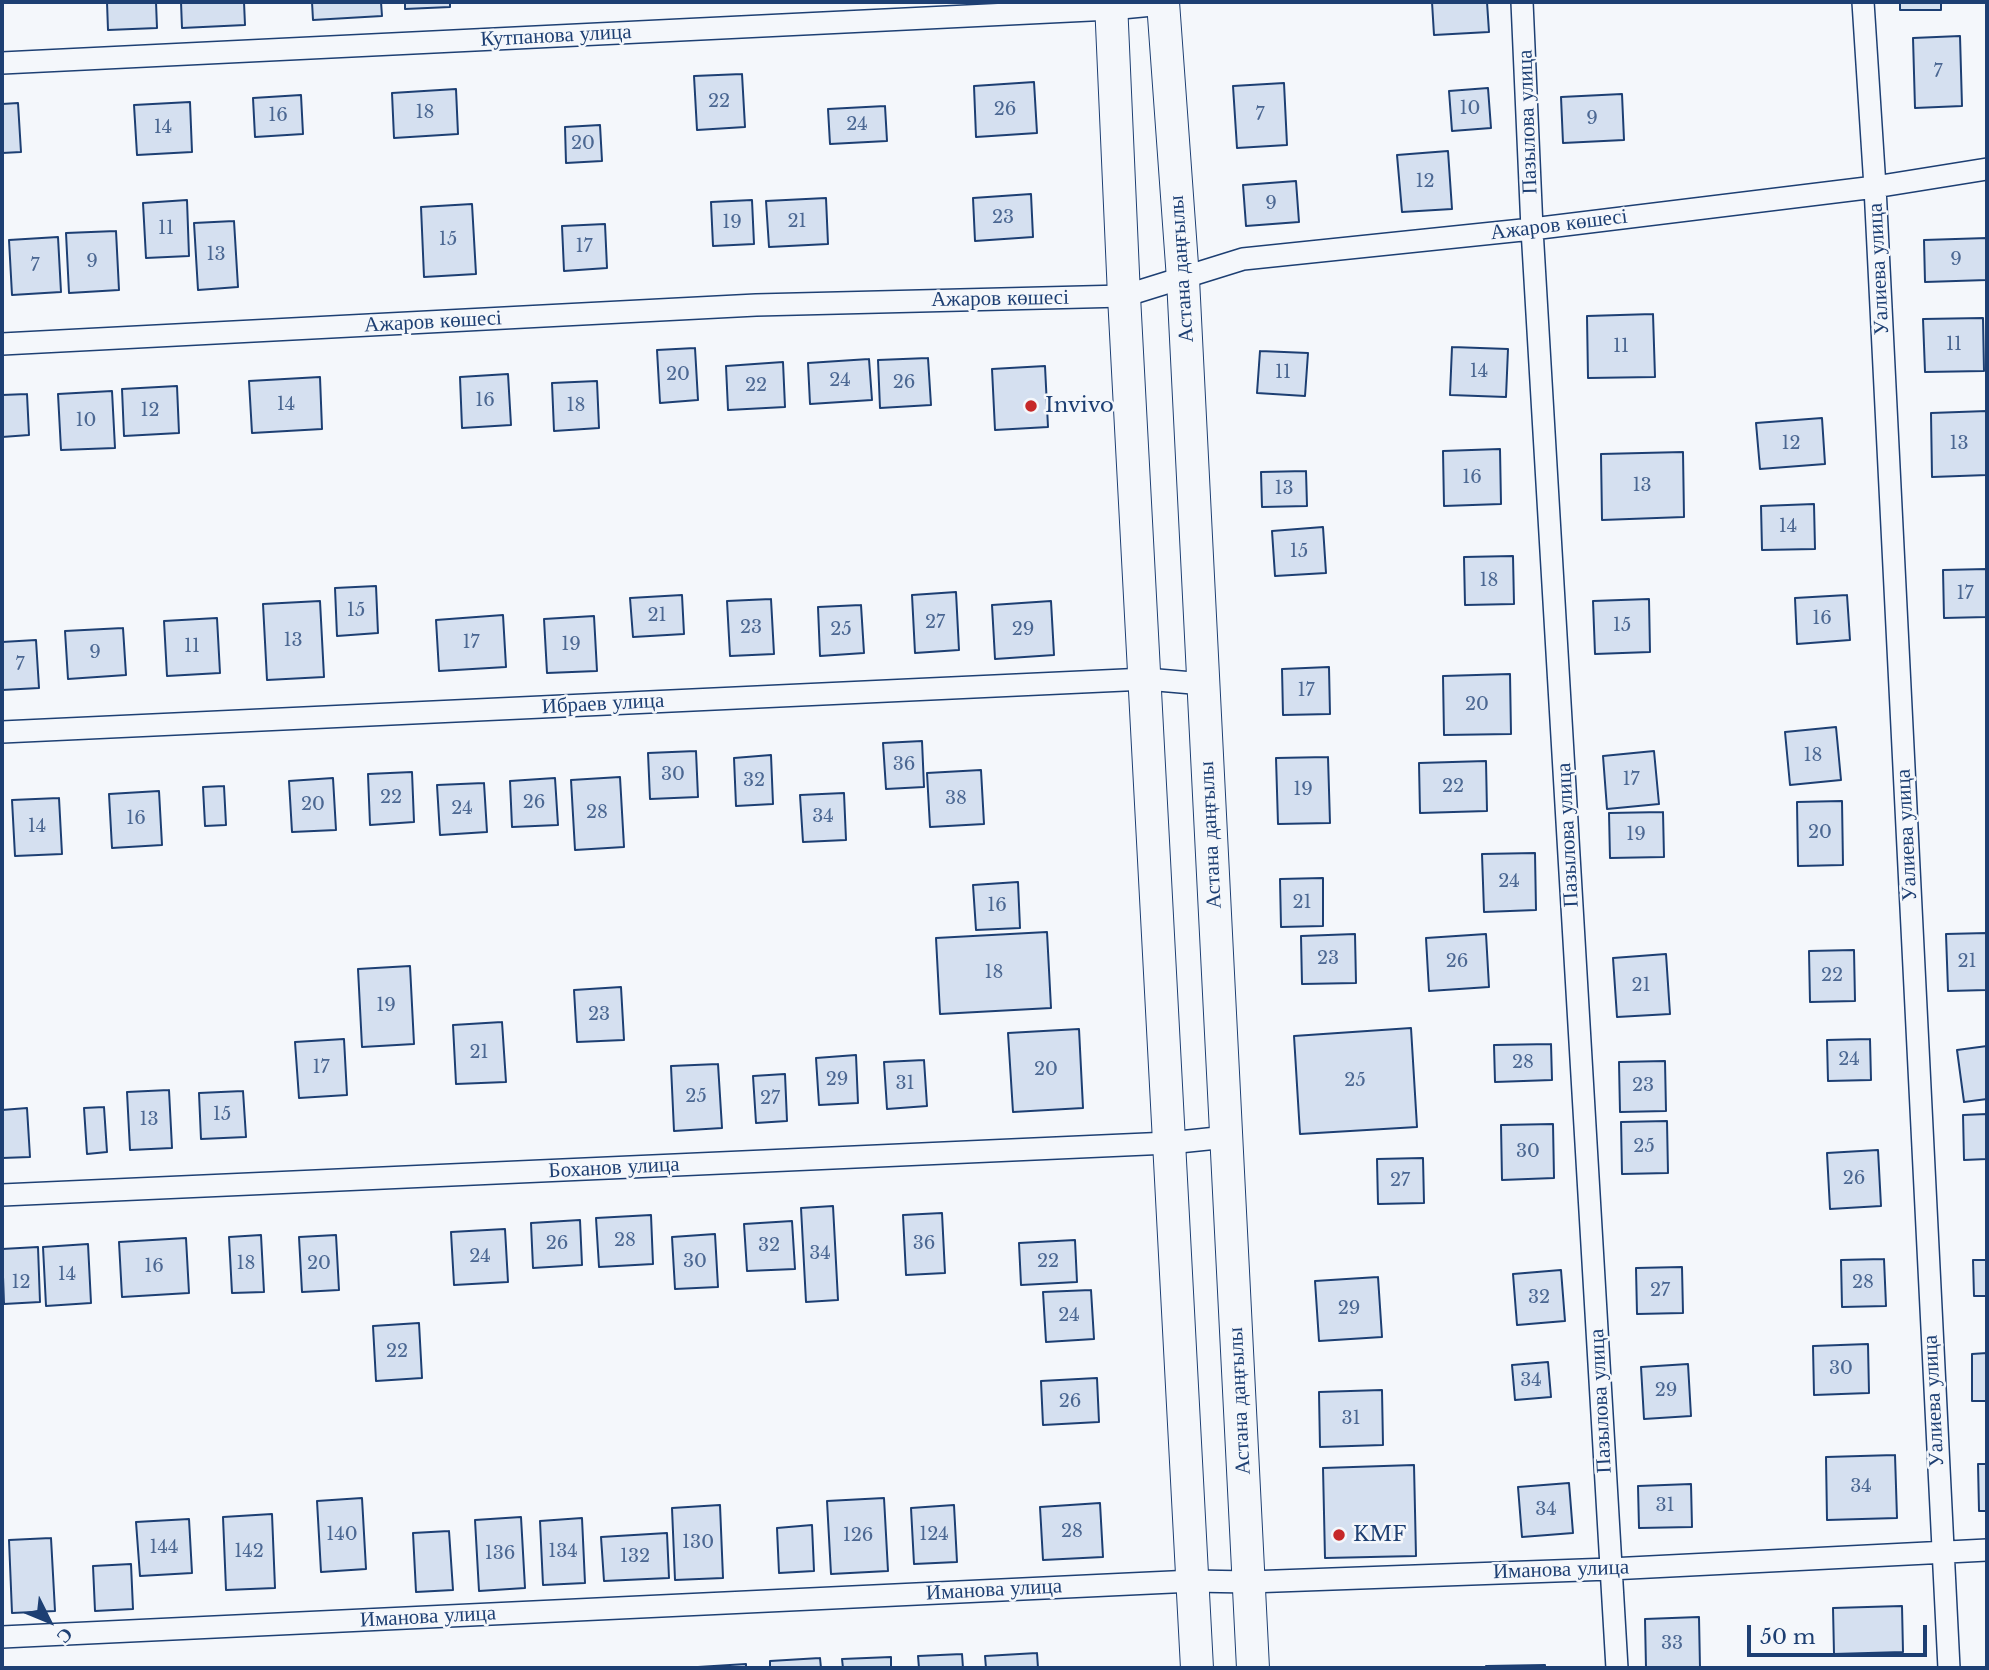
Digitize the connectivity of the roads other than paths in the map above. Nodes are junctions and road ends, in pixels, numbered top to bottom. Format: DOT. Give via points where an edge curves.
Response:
graph roads {
  1 [pos="1522,2"];
  2 [pos="1863,2"];
  3 [pos="1163,3"];
  4 [pos="1111,5"];
  5 [pos="2,63"];
  6 [pos="1987,169"];
  7 [pos="1875,187"];
  8 [pos="1532,229"];
  9 [pos="1183,279"];
  10 [pos="1124,296"];
  11 [pos="2,344"];
  12 [pos="1146,679"];
  13 [pos="1204,684"];
  14 [pos="2,732"];
  15 [pos="1227,1137"];
  16 [pos="1169,1143"];
  17 [pos="2,1195"];
  18 [pos="1987,1550"];
  19 [pos="1942,1553"];
  20 [pos="1611,1569"];
  21 [pos="1193,1581"];
  22 [pos="1249,1582"];
  23 [pos="2,1637"];
  24 [pos="1197,1668"];
  25 [pos="1253,1668"];
  26 [pos="1616,1668"];
  27 [pos="1949,1668"];
  1 -- 8 [label="street, Пазылова улица"];
  2 -- 7 [label="street, Уалиева улица"];
  3 -- 4 [label="street, Кутпанова улица"];
  3 -- 9 [label="street, Астана даңғылы"];
  4 -- 5 [label="street, Кутпанова улица"];
  4 -- 10 [label="street"];
  6 -- 7 [label="street, Ажаров көшесі"];
  7 -- 8 [label="street, Ажаров көшесі"];
  7 -- 19 [label="street, Уалиева улица"];
  8 -- 9 [label="street, Ажаров көшесі" via="1243,259"];
  8 -- 20 [label="street, Пазылова улица"];
  9 -- 10 [label="street, Ажаров көшесі"];
  9 -- 13 [label="street, Астана даңғылы"];
  10 -- 11 [label="street, Ажаров көшесі" via="756,305"];
  10 -- 12 [label="street"];
  12 -- 13 [label="street, Ибраев улица"];
  12 -- 14 [label="street, Ибраев улица"];
  12 -- 16 [label="street"];
  13 -- 15 [label="street, Астана даңғылы"];
  15 -- 16 [label="street, Боханов улица"];
  15 -- 22 [label="street, Астана даңғылы"];
  16 -- 17 [label="street, Боханов улица"];
  16 -- 21 [label="street"];
  18 -- 19 [label="street, Иманова улица"];
  19 -- 20 [label="street, Иманова улица"];
  19 -- 27 [label="street, Уалиева улица"];
  20 -- 22 [label="street, Иманова улица"];
  20 -- 26 [label="street, Пазылова улица"];
  21 -- 22 [label="street, Иманова улица"];
  21 -- 23 [label="street, Иманова улица"];
  21 -- 24 [label="street"];
  22 -- 25 [label="street, Астана даңғылы"];
}
